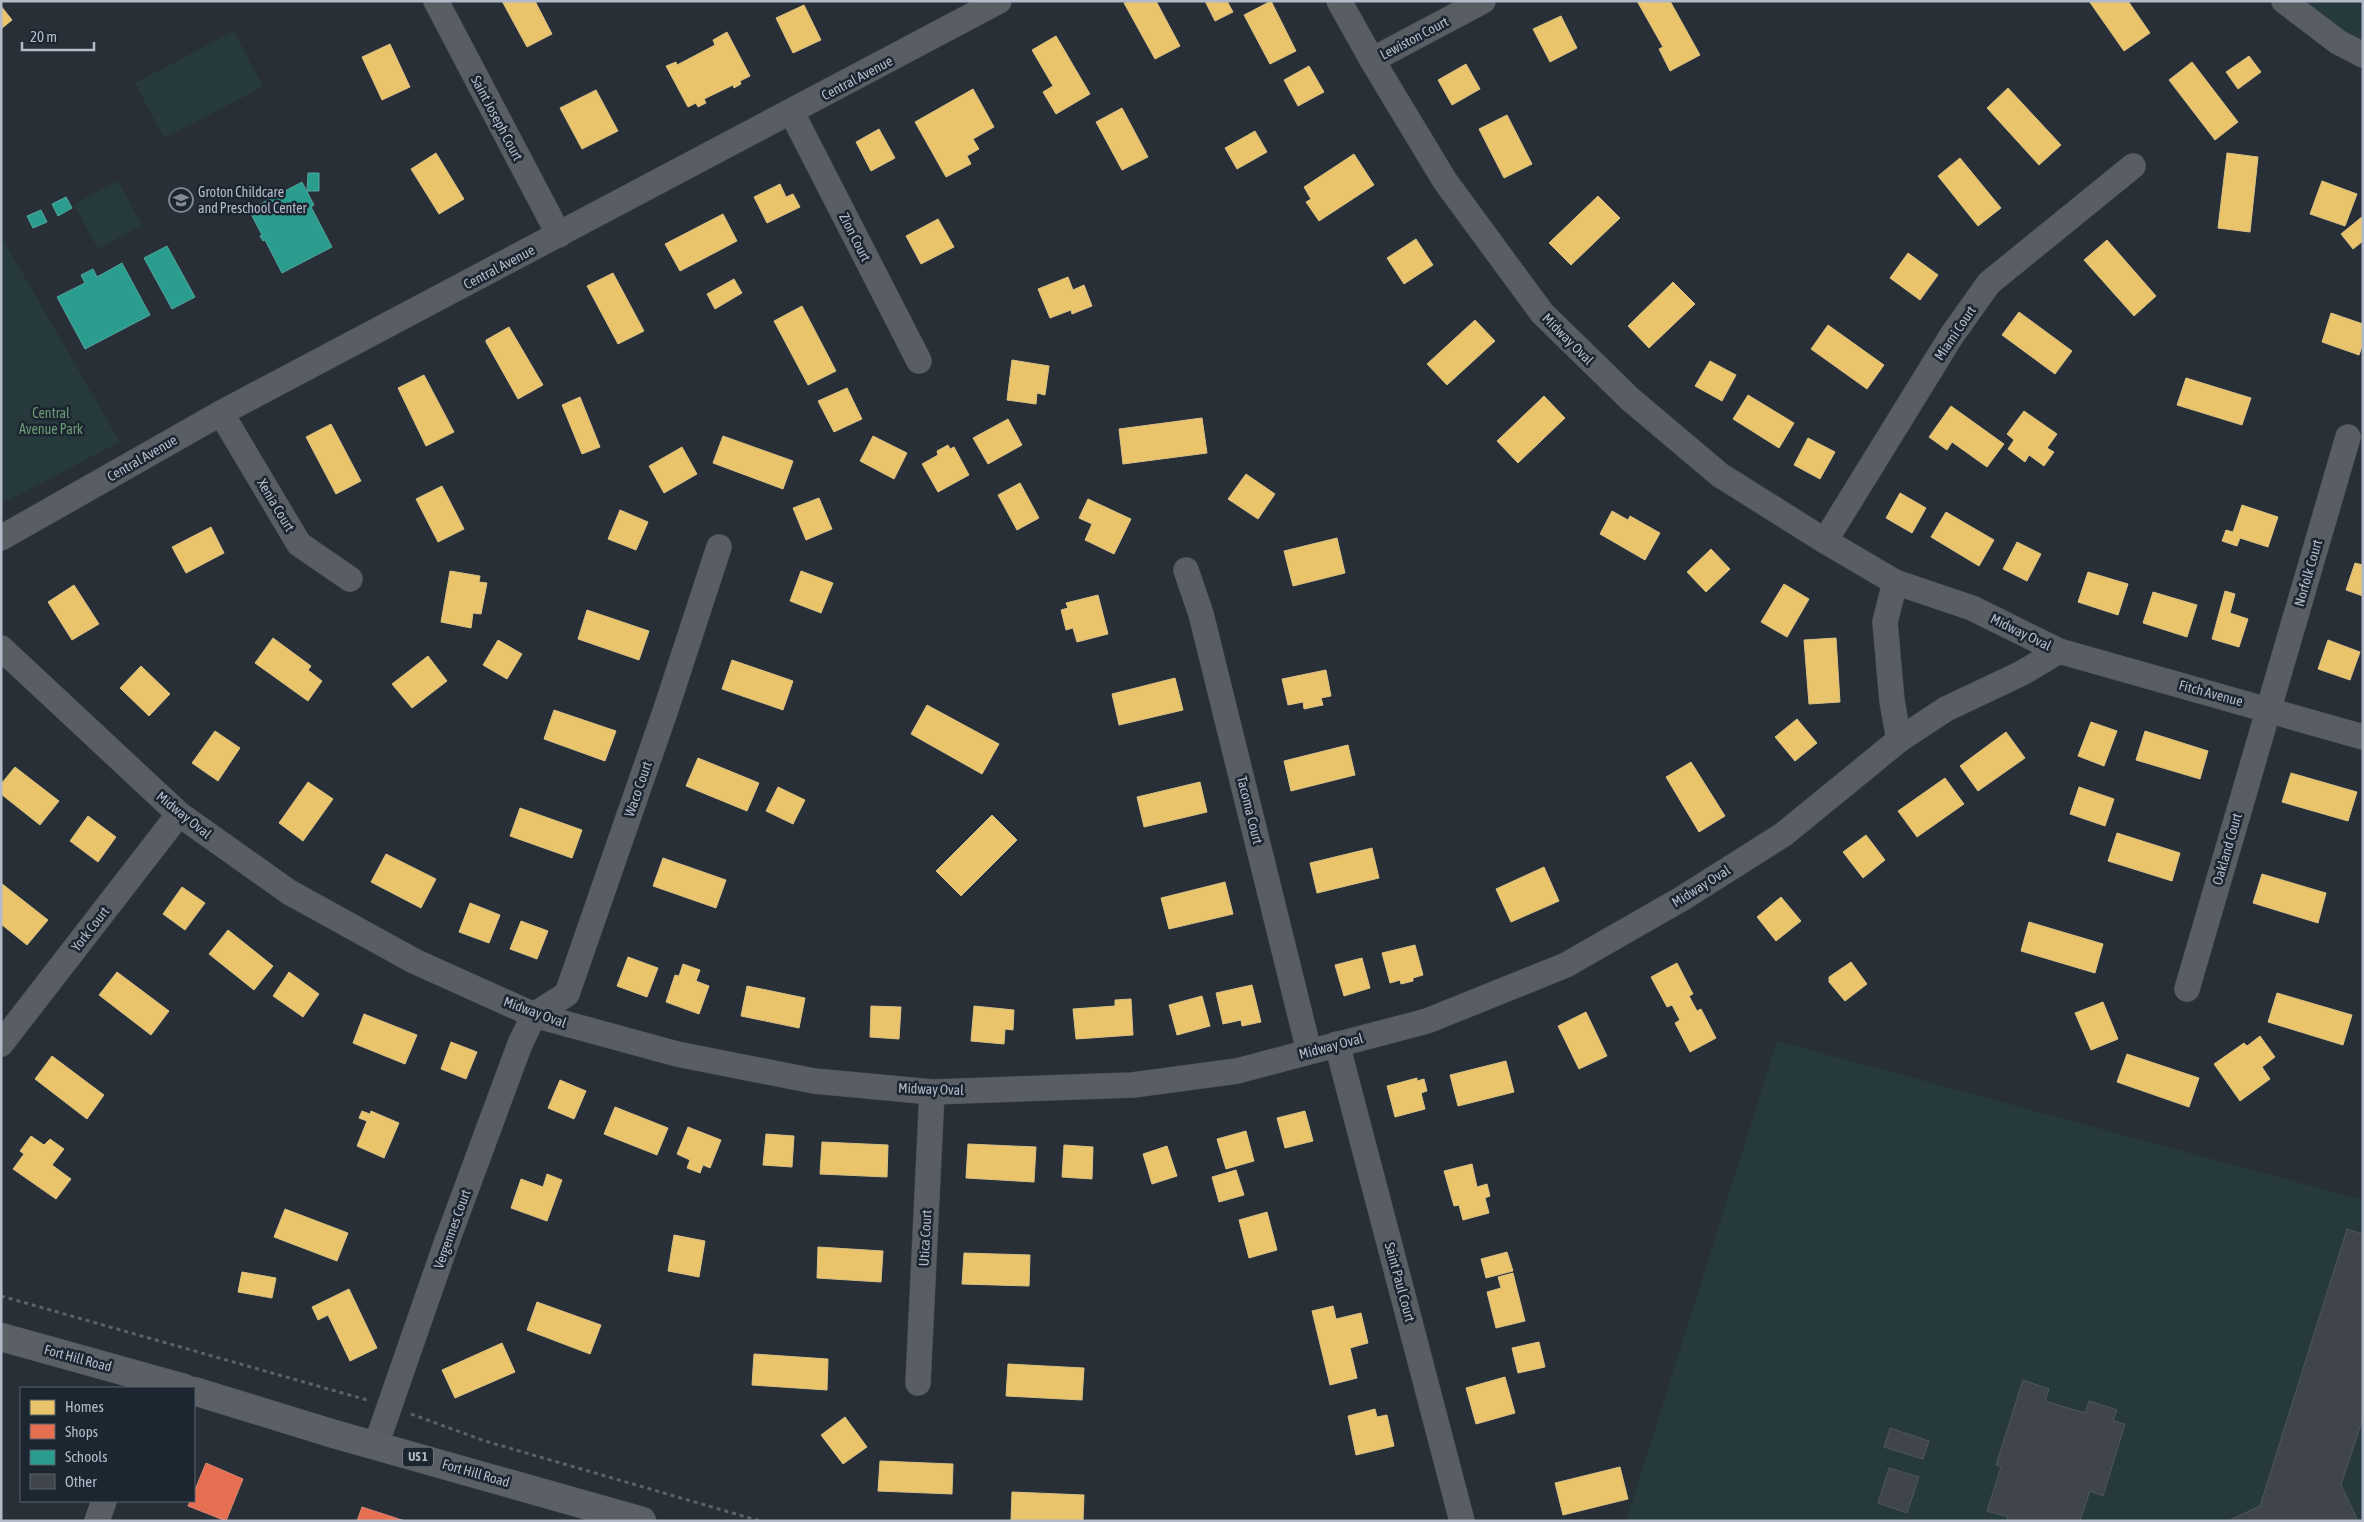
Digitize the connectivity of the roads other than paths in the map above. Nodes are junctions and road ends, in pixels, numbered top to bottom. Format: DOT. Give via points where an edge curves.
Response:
graph roads {
  1 [pos="436,1"];
  2 [pos="999,1"];
  3 [pos="1340,1"];
  4 [pos="1483,1"];
  5 [pos="2284,1"];
  6 [pos="2363,55"];
  7 [pos="1372,60"];
  8 [pos="792,113"];
  9 [pos="2134,166"];
  10 [pos="560,235"];
  11 [pos="919,361"];
  12 [pos="221,413"];
  13 [pos="2348,437"];
  14 [pos="1,538"];
  15 [pos="1825,541"];
  16 [pos="719,547"];
  17 [pos="1186,570"];
  18 [pos="350,579"];
  19 [pos="1895,582"];
  20 [pos="1,648"];
  21 [pos="2059,651"];
  22 [pos="2268,708"];
  23 [pos="2363,737"];
  24 [pos="1899,740"];
  25 [pos="179,814"];
  26 [pos="2187,989"];
  27 [pos="534,1015"];
  28 [pos="1,1044"];
  29 [pos="1337,1044"];
  30 [pos="1309,1051"];
  31 [pos="932,1092"];
  32 [pos="1,1337"];
  33 [pos="145,1383"];
  34 [pos="918,1383"];
  35 [pos="176,1387"];
  36 [pos="195,1391"];
  37 [pos="376,1445"];
  38 [pos="104,1502"];
  39 [pos="97,1521"];
  40 [pos="642,1521"];
  41 [pos="1462,1521"];
  1 -- 10 [label="street, Saint Joseph Court"];
  2 -- 8 [label="street, Central Avenue"];
  3 -- 7 [label="street, Midway Oval"];
  4 -- 7 [label="street, Lewiston Court"];
  5 -- 6 [label="street" via="2338,42"];
  7 -- 15 [label="street, Midway Oval" via="1445,181 1542,312 1630,399 1720,475"];
  8 -- 10 [label="street, Central Avenue"];
  8 -- 11 [label="street, Zion Court"];
  9 -- 15 [label="street, Miami Court" via="1989,283 1952,335"];
  10 -- 12 [label="street, Central Avenue"];
  12 -- 14 [label="street, Central Avenue"];
  12 -- 18 [label="street, Xenia Court" via="299,544"];
  13 -- 22 [label="street, Norfolk Court"];
  15 -- 19 [label="street, Midway Oval"];
  16 -- 27 [label="street, Waco Court" via="567,994"];
  17 -- 30 [label="street, Tacoma Court" via="1201,614"];
  19 -- 21 [label="street, Midway Oval" via="1972,608"];
  19 -- 24 [label="street" via="1885,622"];
  20 -- 25 [label="street, Midway Oval"];
  21 -- 22 [label="street, Fitch Avenue"];
  21 -- 24 [label="street, Midway Oval" via="2022,673 1946,709"];
  22 -- 23 [label="street, Fitch Avenue"];
  22 -- 26 [label="street, Oakland Court"];
  24 -- 29 [label="street, Midway Oval" via="1784,834 1684,898 1566,965 1427,1021"];
  25 -- 27 [label="street, Midway Oval" via="290,892 414,961"];
  25 -- 28 [label="street, York Court"];
  27 -- 31 [label="street, Midway Oval" via="677,1054 804,1079"];
  27 -- 37 [label="street, Vergennes Court" via="520,1044"];
  29 -- 30 [label="street, Midway Oval"];
  29 -- 41 [label="street, Saint Paul Court"];
  30 -- 31 [label="street, Midway Oval" via="1238,1071 1133,1085"];
  31 -- 34 [label="street, Utica Court"];
  32 -- 33 [label="main road, Fort Hill Road"];
  33 -- 35 [label="main road, Fort Hill Road"];
  36 -- 37 [label="main road, Fort Hill Road / US 1"];
  37 -- 40 [label="main road, Fort Hill Road / US 1"];
  38 -- 39 [label="street"];
}
